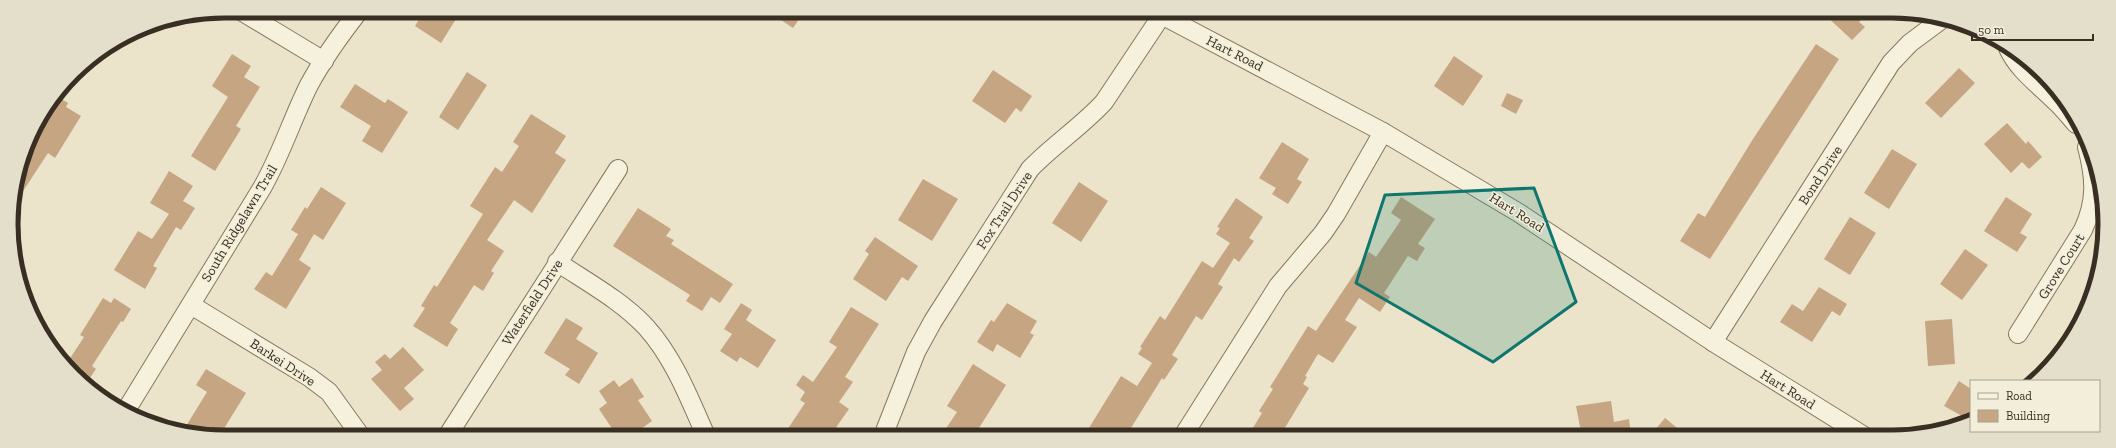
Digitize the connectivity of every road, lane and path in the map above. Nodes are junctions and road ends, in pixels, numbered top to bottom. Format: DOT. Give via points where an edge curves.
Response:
graph roads {
  1 [pos="252,18"];
  2 [pos="354,18"];
  3 [pos="1157,18"];
  4 [pos="1169,18"];
  5 [pos="1937,23"];
  6 [pos="2013,58"];
  7 [pos="324,62"];
  8 [pos="2059,104"];
  9 [pos="1383,132"];
  10 [pos="618,169"];
  11 [pos="2093,181"];
  12 [pos="558,262"];
  13 [pos="191,305"];
  14 [pos="2018,334"];
  15 [pos="1713,342"];
  16 [pos="128,406"];
  17 [pos="356,430"];
  18 [pos="451,430"];
  19 [pos="703,430"];
  20 [pos="885,430"];
  21 [pos="1187,430"];
  22 [pos="1854,430"];
  1 -- 7 [label="street"];
  2 -- 7 [label="street, South Ridgelawn Trail"];
  3 -- 20 [label="street, Fox Trail Drive" via="1104,102 1091,116 1049,149 1030,169 933,321 916,352"];
  4 -- 9 [label="street, Hart Road"];
  5 -- 15 [label="street, Bond Drive" via="1910,43 1891,63"];
  6 -- 8 [label="street"];
  7 -- 13 [label="street, South Ridgelawn Trail" via="298,109 274,168"];
  9 -- 15 [label="street, Hart Road" via="1520,213"];
  9 -- 21 [label="street" via="1336,214 1278,286"];
  10 -- 12 [label="street, Waterfield Drive"];
  11 -- 14 [label="street, Grove Court" via="2091,212 2084,230"];
  12 -- 18 [label="street, Waterfield Drive"];
  12 -- 19 [label="street" via="629,311 645,326 671,361"];
  13 -- 16 [label="street, South Ridgelawn Trail"];
  13 -- 17 [label="street, Barkei Drive" via="329,392"];
  15 -- 22 [label="street, Hart Road"];
}
